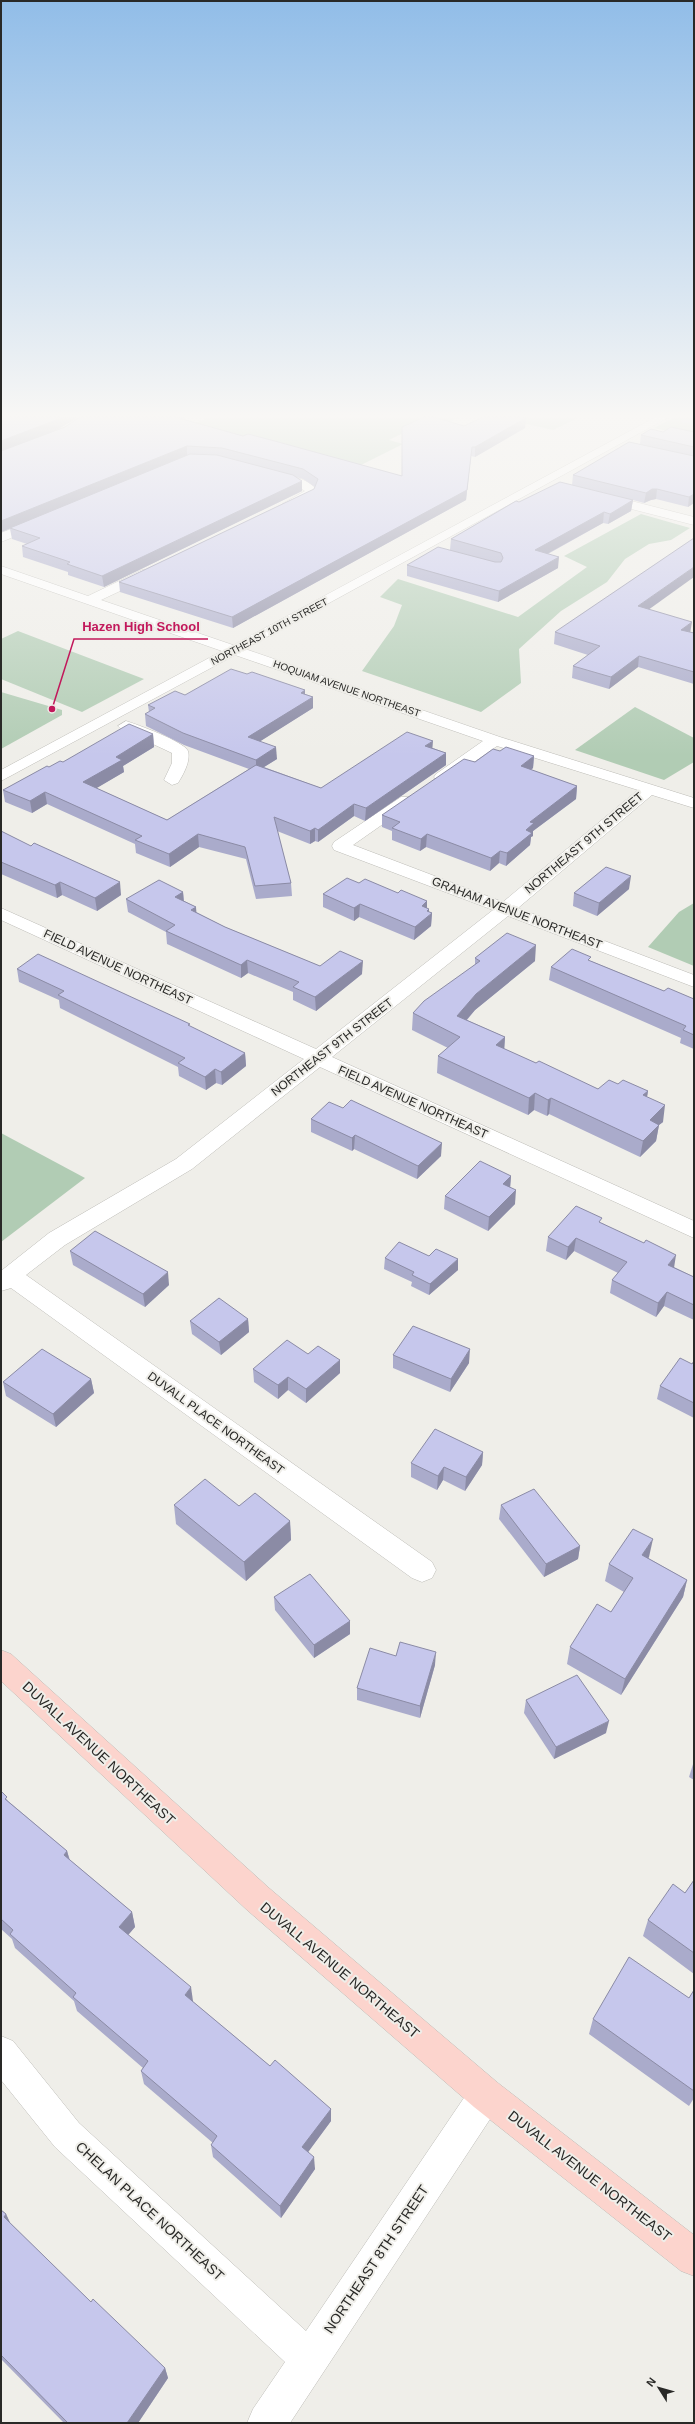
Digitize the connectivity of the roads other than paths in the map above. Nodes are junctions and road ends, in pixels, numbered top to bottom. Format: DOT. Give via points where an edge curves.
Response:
graph roads {
  1 [pos="19,530"];
  2 [pos="455,530"];
  3 [pos="1,538"];
  4 [pos="422,548"];
  5 [pos="436,552"];
  6 [pos="160,567"];
  7 [pos="1,570"];
  8 [pos="90,600"];
  9 [pos="235,649"];
  10 [pos="108,718"];
  11 [pos="495,740"];
  12 [pos="1,776"];
  13 [pos="172,780"];
  14 [pos="648,790"];
  15 [pos="694,803"];
  16 [pos="506,909"];
  17 [pos="1,912"];
  18 [pos="694,981"];
  19 [pos="317,1059"];
  20 [pos="694,1230"];
  21 [pos="6,1280"];
  22 [pos="422,1570"];
  23 [pos="1,1663"];
  24 [pos="1,2053"];
  25 [pos="486,2094"];
  26 [pos="694,2258"];
  27 [pos="309,2359"];
  28 [pos="267,2423"];
  1 -- 3 [label="street"];
  2 -- 4 [label="street, NORTHEAST 10TH STREET"];
  4 -- 5 [label="street"];
  4 -- 9 [label="street, NORTHEAST 10TH STREET"];
  6 -- 8 [label="street"];
  7 -- 8 [label="street, HOQUIAM AVENUE NORTHEAST"];
  8 -- 9 [label="street, HOQUIAM AVENUE NORTHEAST"];
  9 -- 10 [label="street, NORTHEAST 10TH STREET"];
  9 -- 11 [label="street, HOQUIAM AVENUE NORTHEAST"];
  10 -- 12 [label="street, NORTHEAST 10TH STREET"];
  10 -- 13 [label="street" via="165,742 180,752 180,763"];
  11 -- 14 [label="street, HOQUIAM AVENUE NORTHEAST"];
  11 -- 16 [label="street, GRAHAM AVENUE NORTHEAST" via="340,846"];
  14 -- 15 [label="street, HOQUIAM AVENUE NORTHEAST"];
  14 -- 16 [label="street, NORTHEAST 9TH STREET"];
  16 -- 18 [label="street, GRAHAM AVENUE NORTHEAST"];
  16 -- 19 [label="street, NORTHEAST 9TH STREET"];
  17 -- 19 [label="street, FIELD AVENUE NORTHEAST"];
  19 -- 20 [label="street, FIELD AVENUE NORTHEAST"];
  19 -- 21 [label="street, NORTHEAST 9TH STREET" via="184,1164 56,1239"];
  21 -- 22 [label="street, DUVALL PLACE NORTHEAST"];
  23 -- 25 [label="main road, DUVALL AVENUE NORTHEAST" via="258,1900"];
  24 -- 27 [label="street, CHELAN PLACE NORTHEAST" via="67,2135"];
  25 -- 26 [label="main road, DUVALL AVENUE NORTHEAST"];
  25 -- 27 [label="street, NORTHEAST 8TH STREET"];
  27 -- 28 [label="street, NORTHEAST 8TH STREET"];
}
